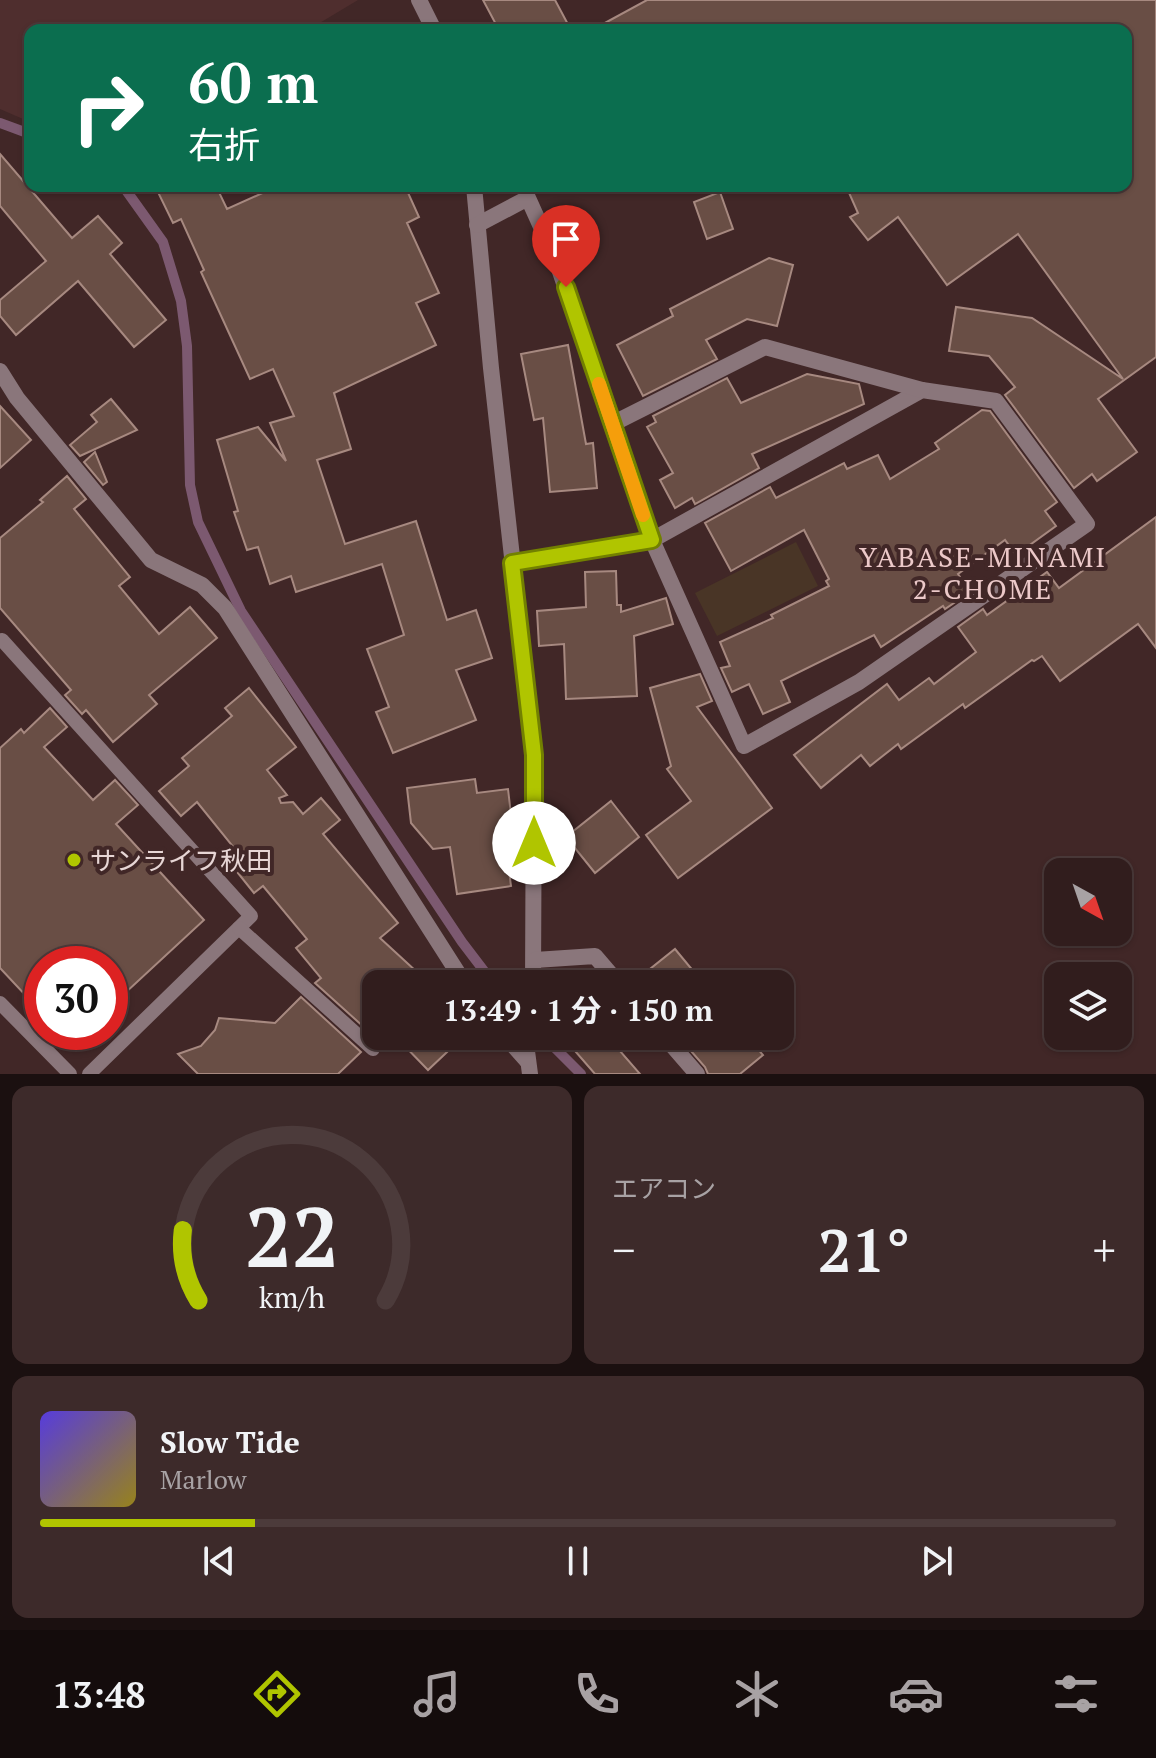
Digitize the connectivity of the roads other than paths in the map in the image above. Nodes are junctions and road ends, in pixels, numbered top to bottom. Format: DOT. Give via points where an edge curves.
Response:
graph roads {
  1 [pos="419,0"];
  2 [pos="431,24"];
  3 [pos="474,192"];
  4 [pos="477,225"];
  5 [pos="0,371"];
  6 [pos="922,390"];
  7 [pos="612,424"];
  8 [pos="652,540"];
  9 [pos="512,563"];
  10 [pos="2,640"];
  11 [pos="239,928"];
  12 [pos="535,960"];
  13 [pos="456,970"];
  14 [pos="534,970"];
  15 [pos="607,970"];
  16 [pos="0,1003"];
  17 [pos="362,1039"];
  18 [pos="516,1050"];
  19 [pos="676,1050"];
  20 [pos="529,1068"];
  21 [pos="70,1074"];
  22 [pos="89,1074"];
  23 [pos="697,1074"];
  1 -- 2 [label="street"];
  3 -- 4 [label="street"];
  4 -- 7 [label="street" via="528,198 556,260"];
  4 -- 9 [label="street"];
  5 -- 13 [label="street" via="151,560 202,585 225,608"];
  6 -- 7 [label="street" via="765,347"];
  6 -- 8 [label="street"];
  6 -- 8 [label="street" via="996,401 1087,524 859,682 744,746"];
  7 -- 8 [label="street"];
  8 -- 9 [label="street"];
  9 -- 12 [label="street" via="534,755"];
  10 -- 11 [label="lane" via="251,916"];
  11 -- 17 [label="lane"];
  11 -- 22 [label="lane"];
  12 -- 14 [label="street"];
  12 -- 15 [label="street" via="595,956"];
  16 -- 21 [label="lane"];
  18 -- 20 [label="street"];
  19 -- 23 [label="street"];
}
